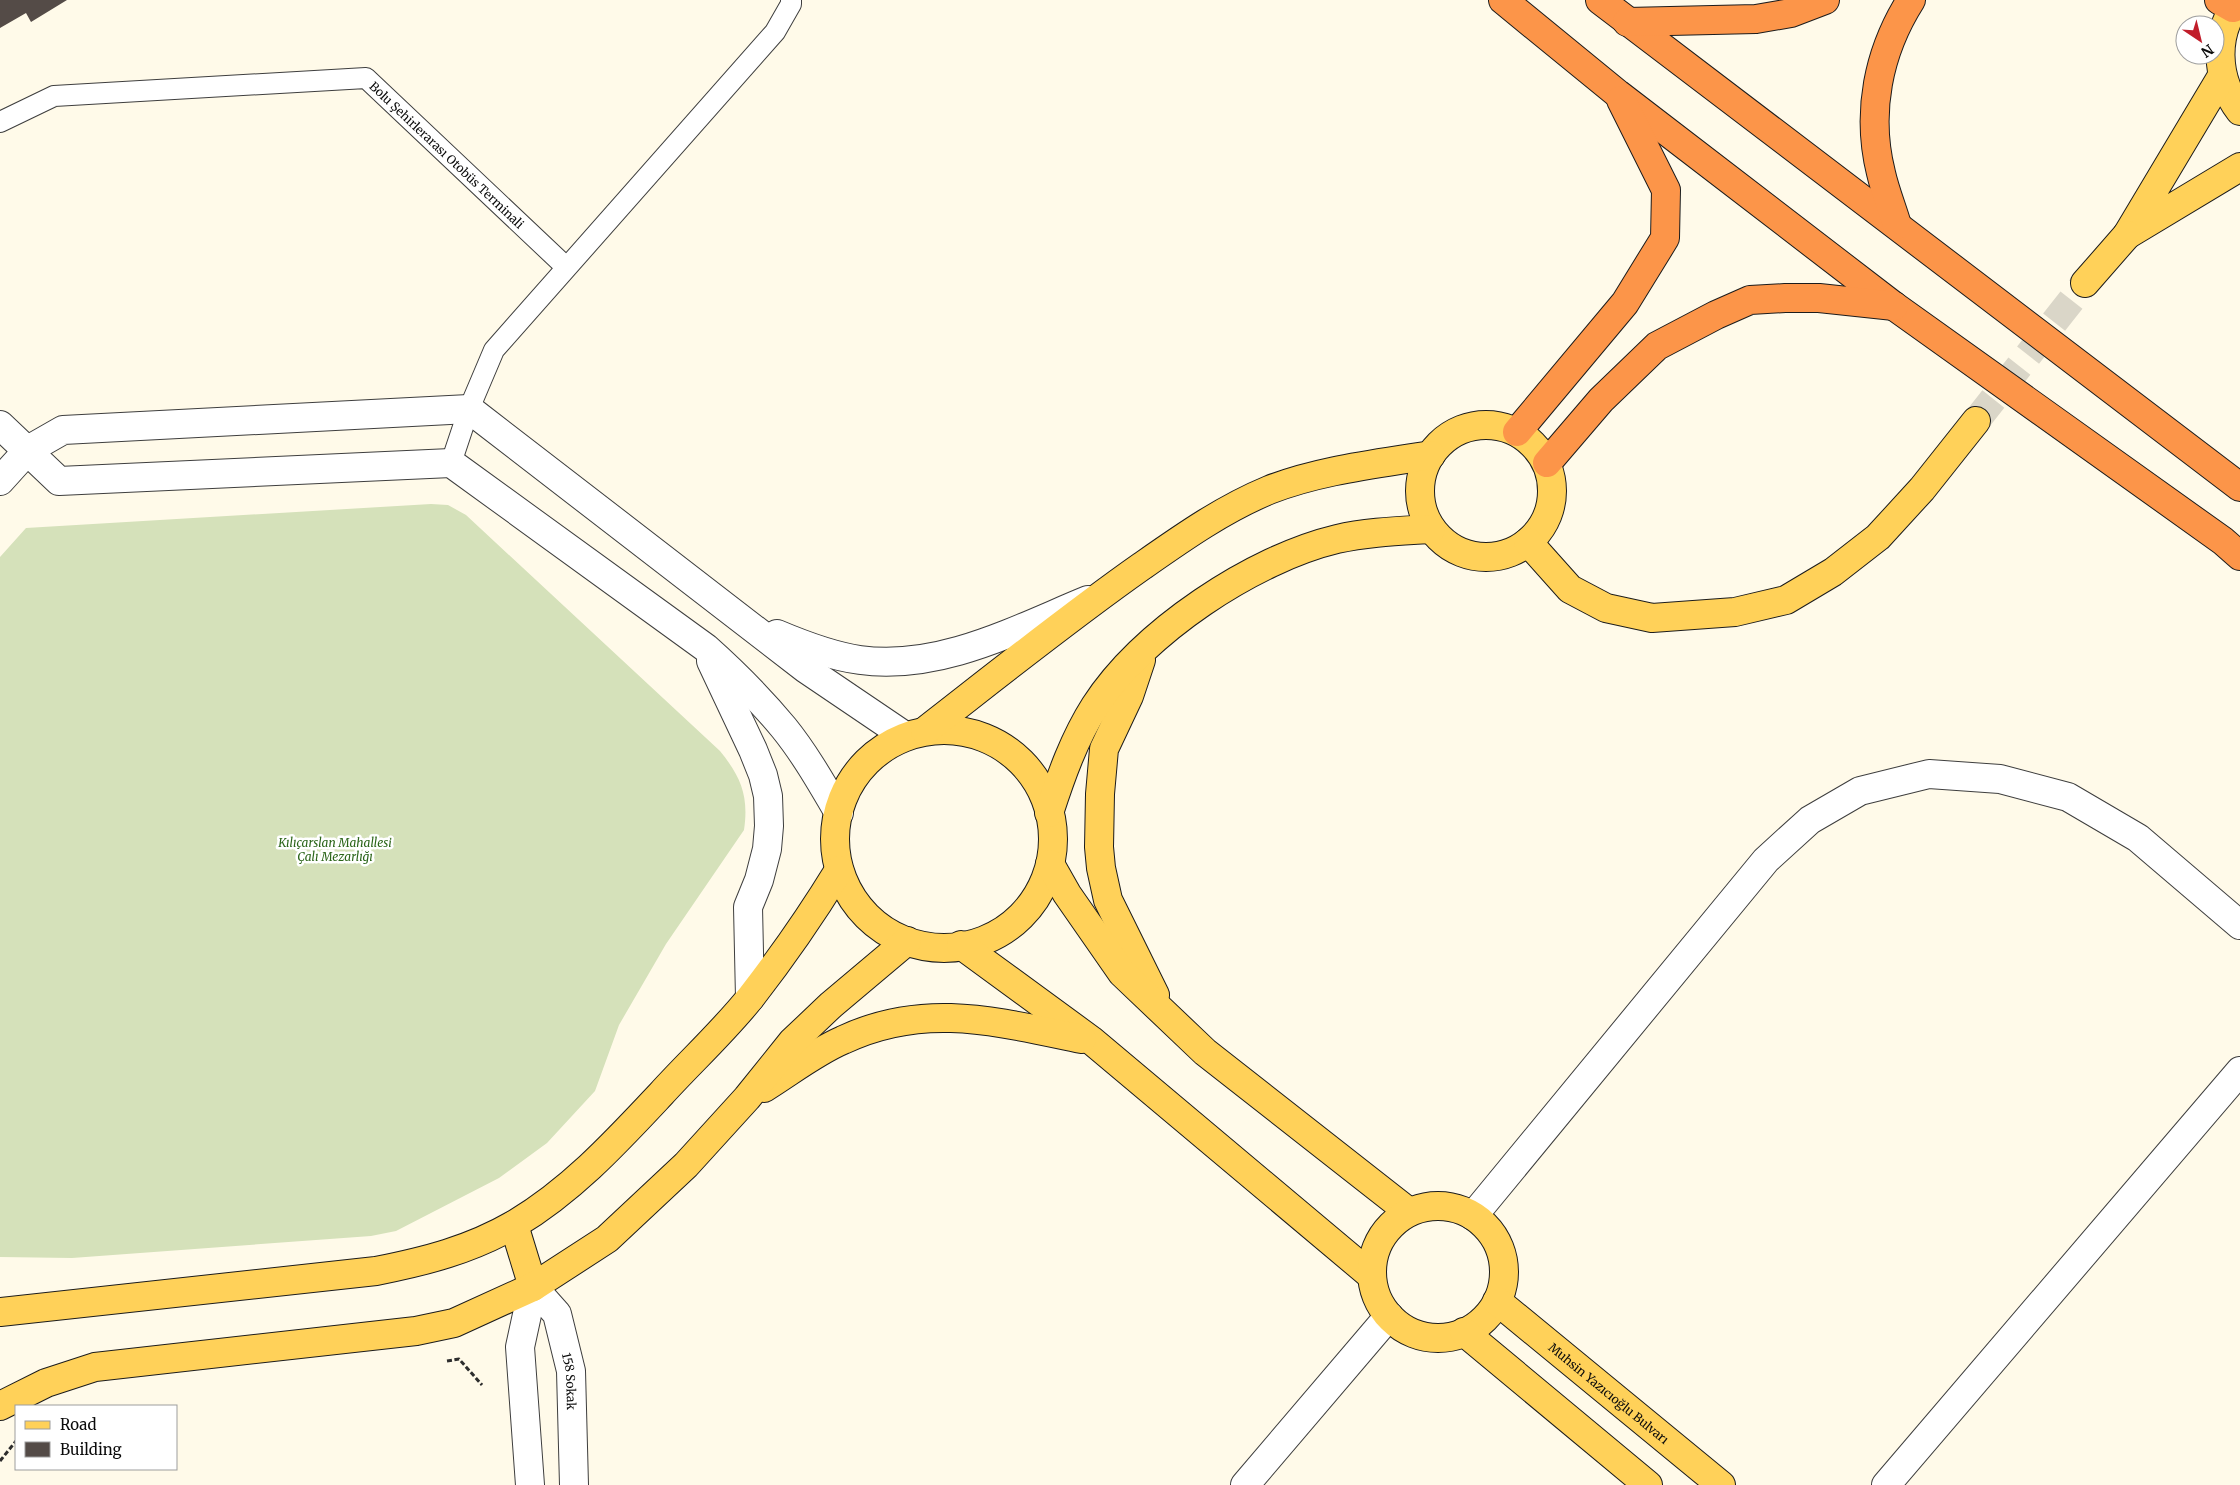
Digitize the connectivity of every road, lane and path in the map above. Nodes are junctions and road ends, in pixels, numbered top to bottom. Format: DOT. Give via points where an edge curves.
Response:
graph roads {
  1 [pos="791,0"];
  2 [pos="1503,0"];
  3 [pos="1600,0"];
  4 [pos="1825,0"];
  5 [pos="1911,0"];
  6 [pos="2231,3"];
  7 [pos="1627,22"];
  8 [pos="2222,76"];
  9 [pos="1618,94"];
  10 [pos="2240,110"];
  11 [pos="0,122"];
  12 [pos="2240,167"];
  13 [pos="1897,225"];
  14 [pos="2127,235"];
  15 [pos="566,267"];
  16 [pos="2085,283"];
  17 [pos="1894,306"];
  18 [pos="469,409"];
  19 [pos="1976,421"];
  20 [pos="0,425"];
  21 [pos="1517,432"];
  22 [pos="28,450"];
  23 [pos="1431,455"];
  24 [pos="450,462"];
  25 [pos="1547,463"];
  26 [pos="0,481"];
  27 [pos="2240,487"];
  28 [pos="1431,529"];
  29 [pos="1528,542"];
  30 [pos="2240,556"];
  31 [pos="1101,594"];
  32 [pos="738,616"];
  33 [pos="1146,646"];
  34 [pos="706,648"];
  35 [pos="915,733"];
  36 [pos="839,813"];
  37 [pos="1049,813"];
  38 [pos="1050,864"];
  39 [pos="838,870"];
  40 [pos="2240,925"];
  41 [pos="907,941"];
  42 [pos="961,945"];
  43 [pos="750,998"];
  44 [pos="1163,1012"];
  45 [pos="1091,1040"];
  46 [pos="2240,1071"];
  47 [pos="747,1098"];
  48 [pos="1409,1212"];
  49 [pos="1473,1216"];
  50 [pos="514,1224"];
  51 [pos="1372,1276"];
  52 [pos="533,1287"];
  53 [pos="1497,1301"];
  54 [pos="0,1312"];
  55 [pos="1389,1316"];
  56 [pos="1464,1332"];
  57 [pos="0,1406"];
  58 [pos="15,1442"];
  59 [pos="0,1461"];
  60 [pos="530,1485"];
  61 [pos="574,1485"];
  62 [pos="1245,1485"];
  63 [pos="1648,1485"];
  64 [pos="1721,1485"];
  65 [pos="1886,1485"];
  1 -- 15 [label="lane" via="776,32"];
  2 -- 9 [label="highway"];
  3 -- 7 [label="highway"];
  4 -- 7 [label="highway" via="1791,13 1756,19"];
  5 -- 13 [label="highway" via="1885,52 1876,86 1881,172"];
  6 -- 8 [label="main road" via="2220,53"];
  7 -- 13 [label="highway"];
  8 -- 10 [label="main road"];
  8 -- 14 [label="main road"];
  9 -- 17 [label="highway"];
  9 -- 21 [label="highway" via="1666,190 1665,238 1625,303"];
  11 -- 15 [label="lane, Bolu Şehirlerarası Otobüs Terminali" via="54,96 366,78"];
  12 -- 14 [label="main road"];
  13 -- 27 [label="highway"];
  14 -- 16 [label="main road"];
  15 -- 18 [label="lane" via="494,350"];
  17 -- 25 [label="highway" via="1785,298 1750,300 1716,314 1657,346 1601,400"];
  17 -- 30 [label="highway"];
  18 -- 22 [label="street" via="63,430"];
  18 -- 24 [label="lane"];
  18 -- 32 [label="street"];
  19 -- 29 [label="main road" via="1922,489 1878,537 1833,572 1786,600 1736,612 1652,618 1606,608 1570,589"];
  20 -- 22 [label="street"];
  21 -- 23 [label="main road" via="1496,425 1474,425 1453,433"];
  21 -- 25 [label="main road" via="1535,445"];
  22 -- 24 [label="street" via="59,481"];
  22 -- 26 [label="street"];
  23 -- 28 [label="main road" via="1424,465 1419,487 1422,509"];
  23 -- 31 [label="main road" via="1325,473 1270,490 1197,528"];
  24 -- 34 [label="street"];
  25 -- 29 [label="main road" via="1552,484 1551,506 1543,526"];
  28 -- 29 [label="main road" via="1447,545 1466,555 1488,558 1510,553"];
  28 -- 33 [label="main road" via="1370,533 1296,552 1247,575 1201,603"];
  31 -- 32 [label="street" via="974,645 936,657 904,662 860,660 810,648"];
  31 -- 35 [label="main road"];
  32 -- 35 [label="street" via="806,669"];
  33 -- 37 [label="main road" via="1096,704 1062,773"];
  33 -- 44 [label="main road" via="1129,696 1104,749 1099,847 1100,868 1108,900"];
  34 -- 36 [label="street" via="756,696 785,730"];
  34 -- 43 [label="street" via="753,750 768,796 767,849 748,907"];
  35 -- 36 [label="main road" via="891,744 862,767 842,797"];
  35 -- 37 [label="main road" via="960,731 993,741 1022,762 1042,790"];
  36 -- 39 [label="main road" via="834,833"];
  37 -- 38 [label="main road" via="1052,823"];
  38 -- 42 [label="main road" via="1040,891 1017,920 986,940"];
  38 -- 44 [label="main road" via="1122,973"];
  39 -- 41 [label="main road" via="854,903 881,928"];
  39 -- 43 [label="main road" via="806,923"];
  40 -- 49 [label="street" via="2138,838 2068,797 2000,779 1929,774 1860,790 1810,820 1766,860"];
  41 -- 42 [label="main road" via="950,948"];
  41 -- 47 [label="main road" via="792,1042"];
  42 -- 45 [label="main road"];
  43 -- 50 [label="main road" via="598,1160 557,1197"];
  44 -- 48 [label="main road" via="1205,1052"];
  45 -- 47 [label="main road" via="964,1018 901,1020 842,1040"];
  45 -- 51 [label="main road"];
  46 -- 65 [label="street"];
  47 -- 52 [label="main road" via="686,1165 607,1239"];
  48 -- 49 [label="main road" via="1431,1206 1453,1207"];
  48 -- 51 [label="main road" via="1392,1224 1378,1242"];
  49 -- 53 [label="main road" via="1490,1230 1500,1250 1504,1272"];
  50 -- 52 [label="main road"];
  50 -- 54 [label="main road" via="474,1245 436,1259 376,1271"];
  51 -- 55 [label="main road" via="1380,1305"];
  52 -- 57 [label="main road" via="454,1322 416,1330 95,1367 46,1383"];
  52 -- 60 [label="street" via="520,1347"];
  52 -- 61 [label="street, 158 Sokak" via="557,1314 571,1371"];
  53 -- 56 [label="main road" via="1490,1312"];
  53 -- 64 [label="main road, Muhsin Yazıcıoğlu Bulvarı"];
  55 -- 56 [label="main road" via="1412,1333 1433,1338"];
  55 -- 62 [label="street"];
  56 -- 63 [label="main road"];
  58 -- 59 [label="path"];
}
